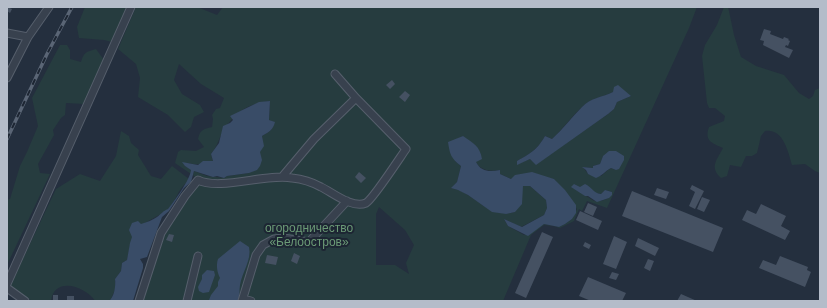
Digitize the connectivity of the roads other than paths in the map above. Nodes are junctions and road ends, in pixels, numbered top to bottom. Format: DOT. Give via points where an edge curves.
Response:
graph roads {
  1 [pos="49,7"];
  2 [pos="131,7"];
  3 [pos="7,33"];
  4 [pos="28,37"];
  5 [pos="335,74"];
  6 [pos="7,78"];
  7 [pos="356,98"];
  8 [pos="282,177"];
  9 [pos="346,201"];
  10 [pos="198,256"];
  11 [pos="7,284"];
  12 [pos="7,288"];
  13 [pos="242,300"];
  14 [pos="25,301"];
  15 [pos="138,301"];
  16 [pos="186,301"];
  17 [pos="251,301"];
  1 -- 4 [label="street"];
  2 -- 11 [label="street"];
  3 -- 4 [label="street"];
  4 -- 6 [label="street"];
  5 -- 7 [label="street"];
  7 -- 8 [label="street" via="314,139"];
  7 -- 9 [label="street" via="406,150 366,203"];
  8 -- 9 [label="street" via="307,181"];
  8 -- 15 [label="street" via="218,183 204,183 198,180 161,232"];
  9 -- 13 [label="street" via="308,242 283,238 262,245 256,255"];
  10 -- 16 [label="street"];
  12 -- 14 [label="street"];
  13 -- 17 [label="street"];
}
